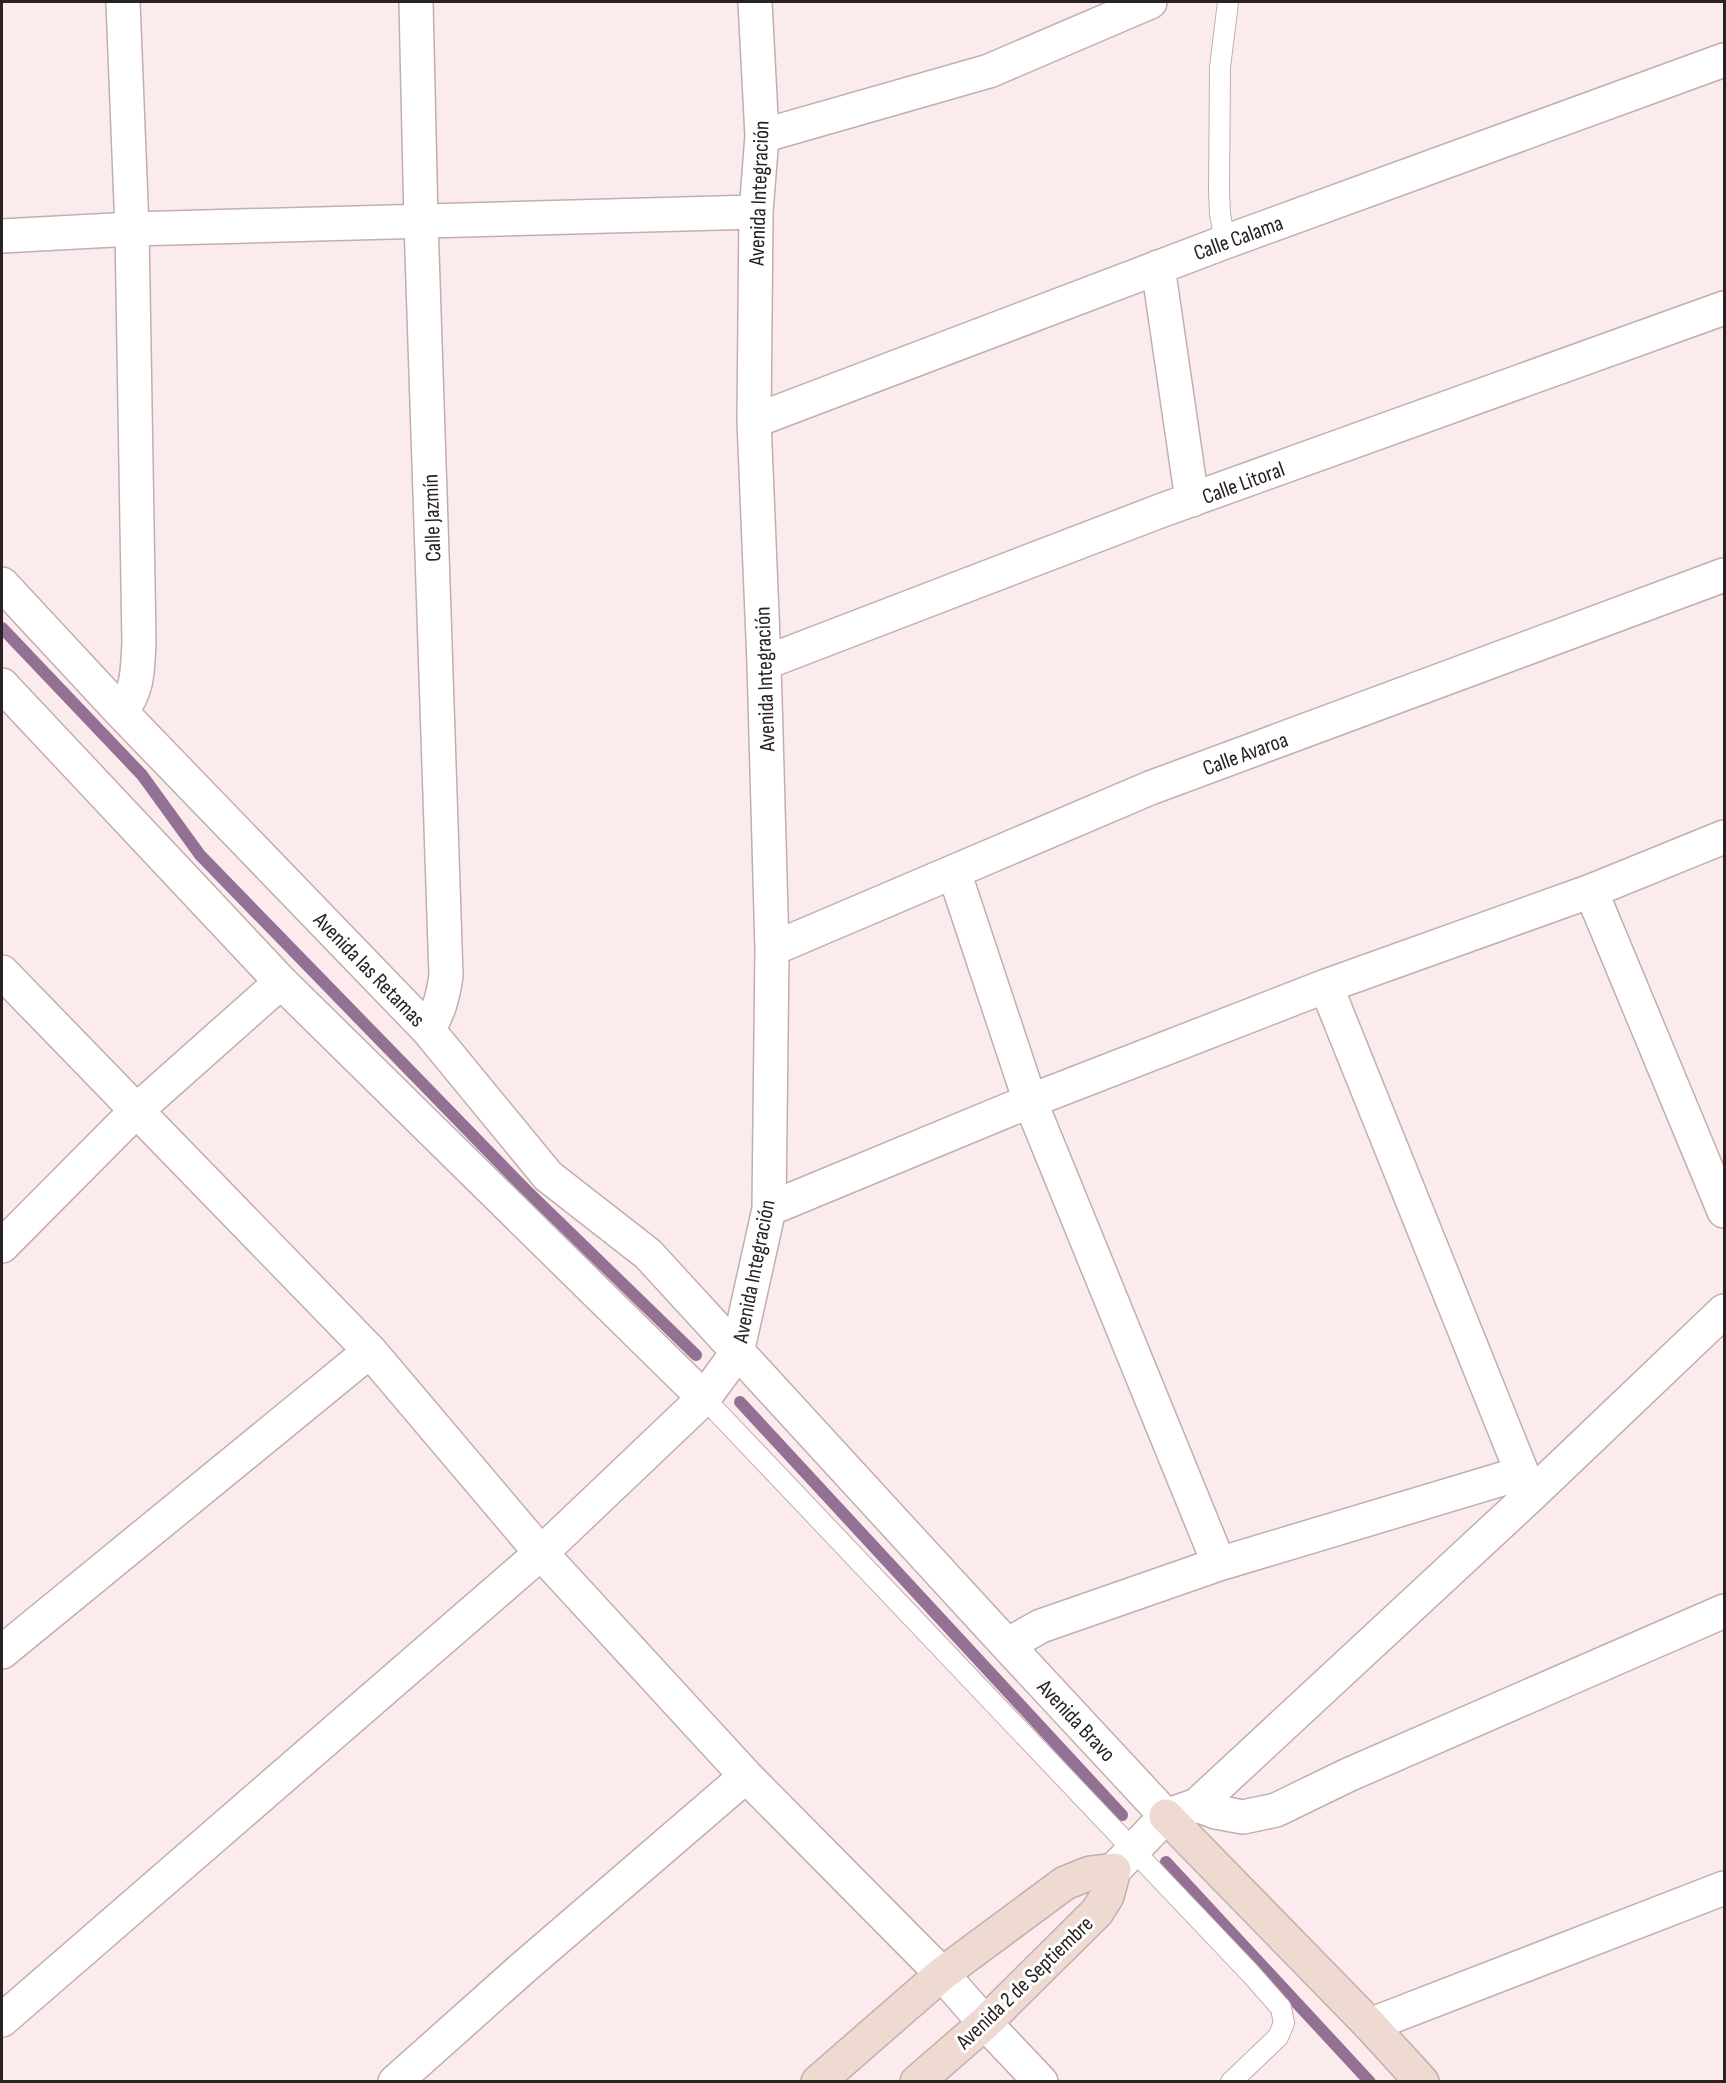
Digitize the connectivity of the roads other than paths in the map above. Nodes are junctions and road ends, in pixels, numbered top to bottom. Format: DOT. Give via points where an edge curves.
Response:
graph roads {
  1 [pos="123,2"];
  2 [pos="416,2"];
  3 [pos="755,2"];
  4 [pos="1150,2"];
  5 [pos="1228,2"];
  6 [pos="1725,60"];
  7 [pos="762,136"];
  8 [pos="756,212"];
  9 [pos="421,222"];
  10 [pos="132,229"];
  11 [pos="2,236"];
  12 [pos="1225,242"];
  13 [pos="1158,267"];
  14 [pos="1725,308"];
  15 [pos="754,421"];
  16 [pos="1192,500"];
  17 [pos="1725,575"];
  18 [pos="2,584"];
  19 [pos="764,663"];
  20 [pos="2,685"];
  21 [pos="121,712"];
  22 [pos="1725,837"];
  23 [pos="954,872"];
  24 [pos="1591,891"];
  25 [pos="772,949"];
  26 [pos="2,972"];
  27 [pos="281,981"];
  28 [pos="1326,986"];
  29 [pos="428,1030"];
  30 [pos="1030,1101"];
  31 [pos="137,1110"];
  32 [pos="769,1209"];
  33 [pos="1725,1211"];
  34 [pos="2,1246"];
  35 [pos="1719,1325"];
  36 [pos="370,1351"];
  37 [pos="737,1353"];
  38 [pos="704,1398"];
  39 [pos="1526,1484"];
  40 [pos="541,1553"];
  41 [pos="1219,1564"];
  42 [pos="1725,1611"];
  43 [pos="1006,1645"];
  44 [pos="2,1652"];
  45 [pos="746,1776"];
  46 [pos="1197,1804"];
  47 [pos="1166,1816"];
  48 [pos="1123,1860"];
  49 [pos="1725,1888"];
  50 [pos="942,1974"];
  51 [pos="2,2020"];
  52 [pos="984,2023"];
  53 [pos="1370,2025"];
  54 [pos="395,2082"];
  55 [pos="818,2082"];
  56 [pos="917,2082"];
  57 [pos="1041,2082"];
  58 [pos="1231,2082"];
  59 [pos="1422,2082"];
  1 -- 10 [label="street"];
  2 -- 9 [label="street, Calle Jazmín"];
  3 -- 7 [label="street, Avenida Integración"];
  4 -- 7 [label="street" via="989,71"];
  5 -- 12 [label="lane" via="1220,67 1218,191"];
  6 -- 12 [label="street, Calle Calama"];
  7 -- 8 [label="street, Avenida Integración"];
  8 -- 9 [label="street"];
  8 -- 15 [label="street, Avenida Integración"];
  9 -- 10 [label="street"];
  9 -- 29 [label="street, Calle Jazmín" via="446,976 443,998"];
  10 -- 11 [label="street"];
  10 -- 21 [label="street" via="139,643 132,698"];
  12 -- 13 [label="street, Calle Calama"];
  13 -- 15 [label="street, Calle Calama"];
  13 -- 16 [label="street"];
  14 -- 16 [label="street, Calle Litoral"];
  15 -- 19 [label="street, Avenida Integración"];
  16 -- 19 [label="street, Calle Litoral"];
  17 -- 23 [label="street, Calle Avaroa" via="1150,788"];
  18 -- 21 [label="street, Avenida las Retamas"];
  19 -- 25 [label="street, Avenida Integración"];
  20 -- 27 [label="street"];
  21 -- 29 [label="street, Avenida las Retamas"];
  22 -- 24 [label="street"];
  23 -- 25 [label="street, Calle Avaroa"];
  23 -- 30 [label="street"];
  24 -- 28 [label="street"];
  24 -- 33 [label="street"];
  25 -- 32 [label="street, Avenida Integración"];
  26 -- 31 [label="street"];
  27 -- 31 [label="street"];
  27 -- 38 [label="street"];
  28 -- 30 [label="street"];
  28 -- 39 [label="street"];
  29 -- 37 [label="street, Avenida las Retamas" via="548,1176 648,1254"];
  30 -- 32 [label="street"];
  30 -- 41 [label="street"];
  31 -- 34 [label="street"];
  31 -- 36 [label="street"];
  32 -- 37 [label="street, Avenida Integración"];
  35 -- 39 [label="street"];
  36 -- 40 [label="street"];
  36 -- 44 [label="street"];
  37 -- 38 [label="street"];
  37 -- 43 [label="street, Avenida Bravo"];
  38 -- 40 [label="street"];
  38 -- 48 [label="lane"];
  39 -- 41 [label="street"];
  39 -- 46 [label="street"];
  40 -- 45 [label="street"];
  40 -- 51 [label="street"];
  41 -- 43 [label="street" via="1041,1626"];
  42 -- 46 [label="street" via="1276,1810 1243,1817"];
  43 -- 47 [label="street, Avenida Bravo"];
  45 -- 50 [label="street"];
  45 -- 54 [label="street"];
  46 -- 47 [label="street"];
  47 -- 48 [label="street"];
  47 -- 53 [label="street, Avenida Bravo"];
  48 -- 50 [label="street" via="1065,1883"];
  48 -- 52 [label="street, Avenida 2 de Septiembre" via="1097,1912"];
  48 -- 58 [label="lane" via="1251,1974 1281,2008 1284,2023 1278,2037"];
  49 -- 53 [label="street"];
  50 -- 52 [label="street"];
  50 -- 55 [label="street"];
  52 -- 56 [label="street, Avenida 2 de Septiembre"];
  52 -- 57 [label="street"];
  53 -- 59 [label="street, Avenida Bravo"];
}
